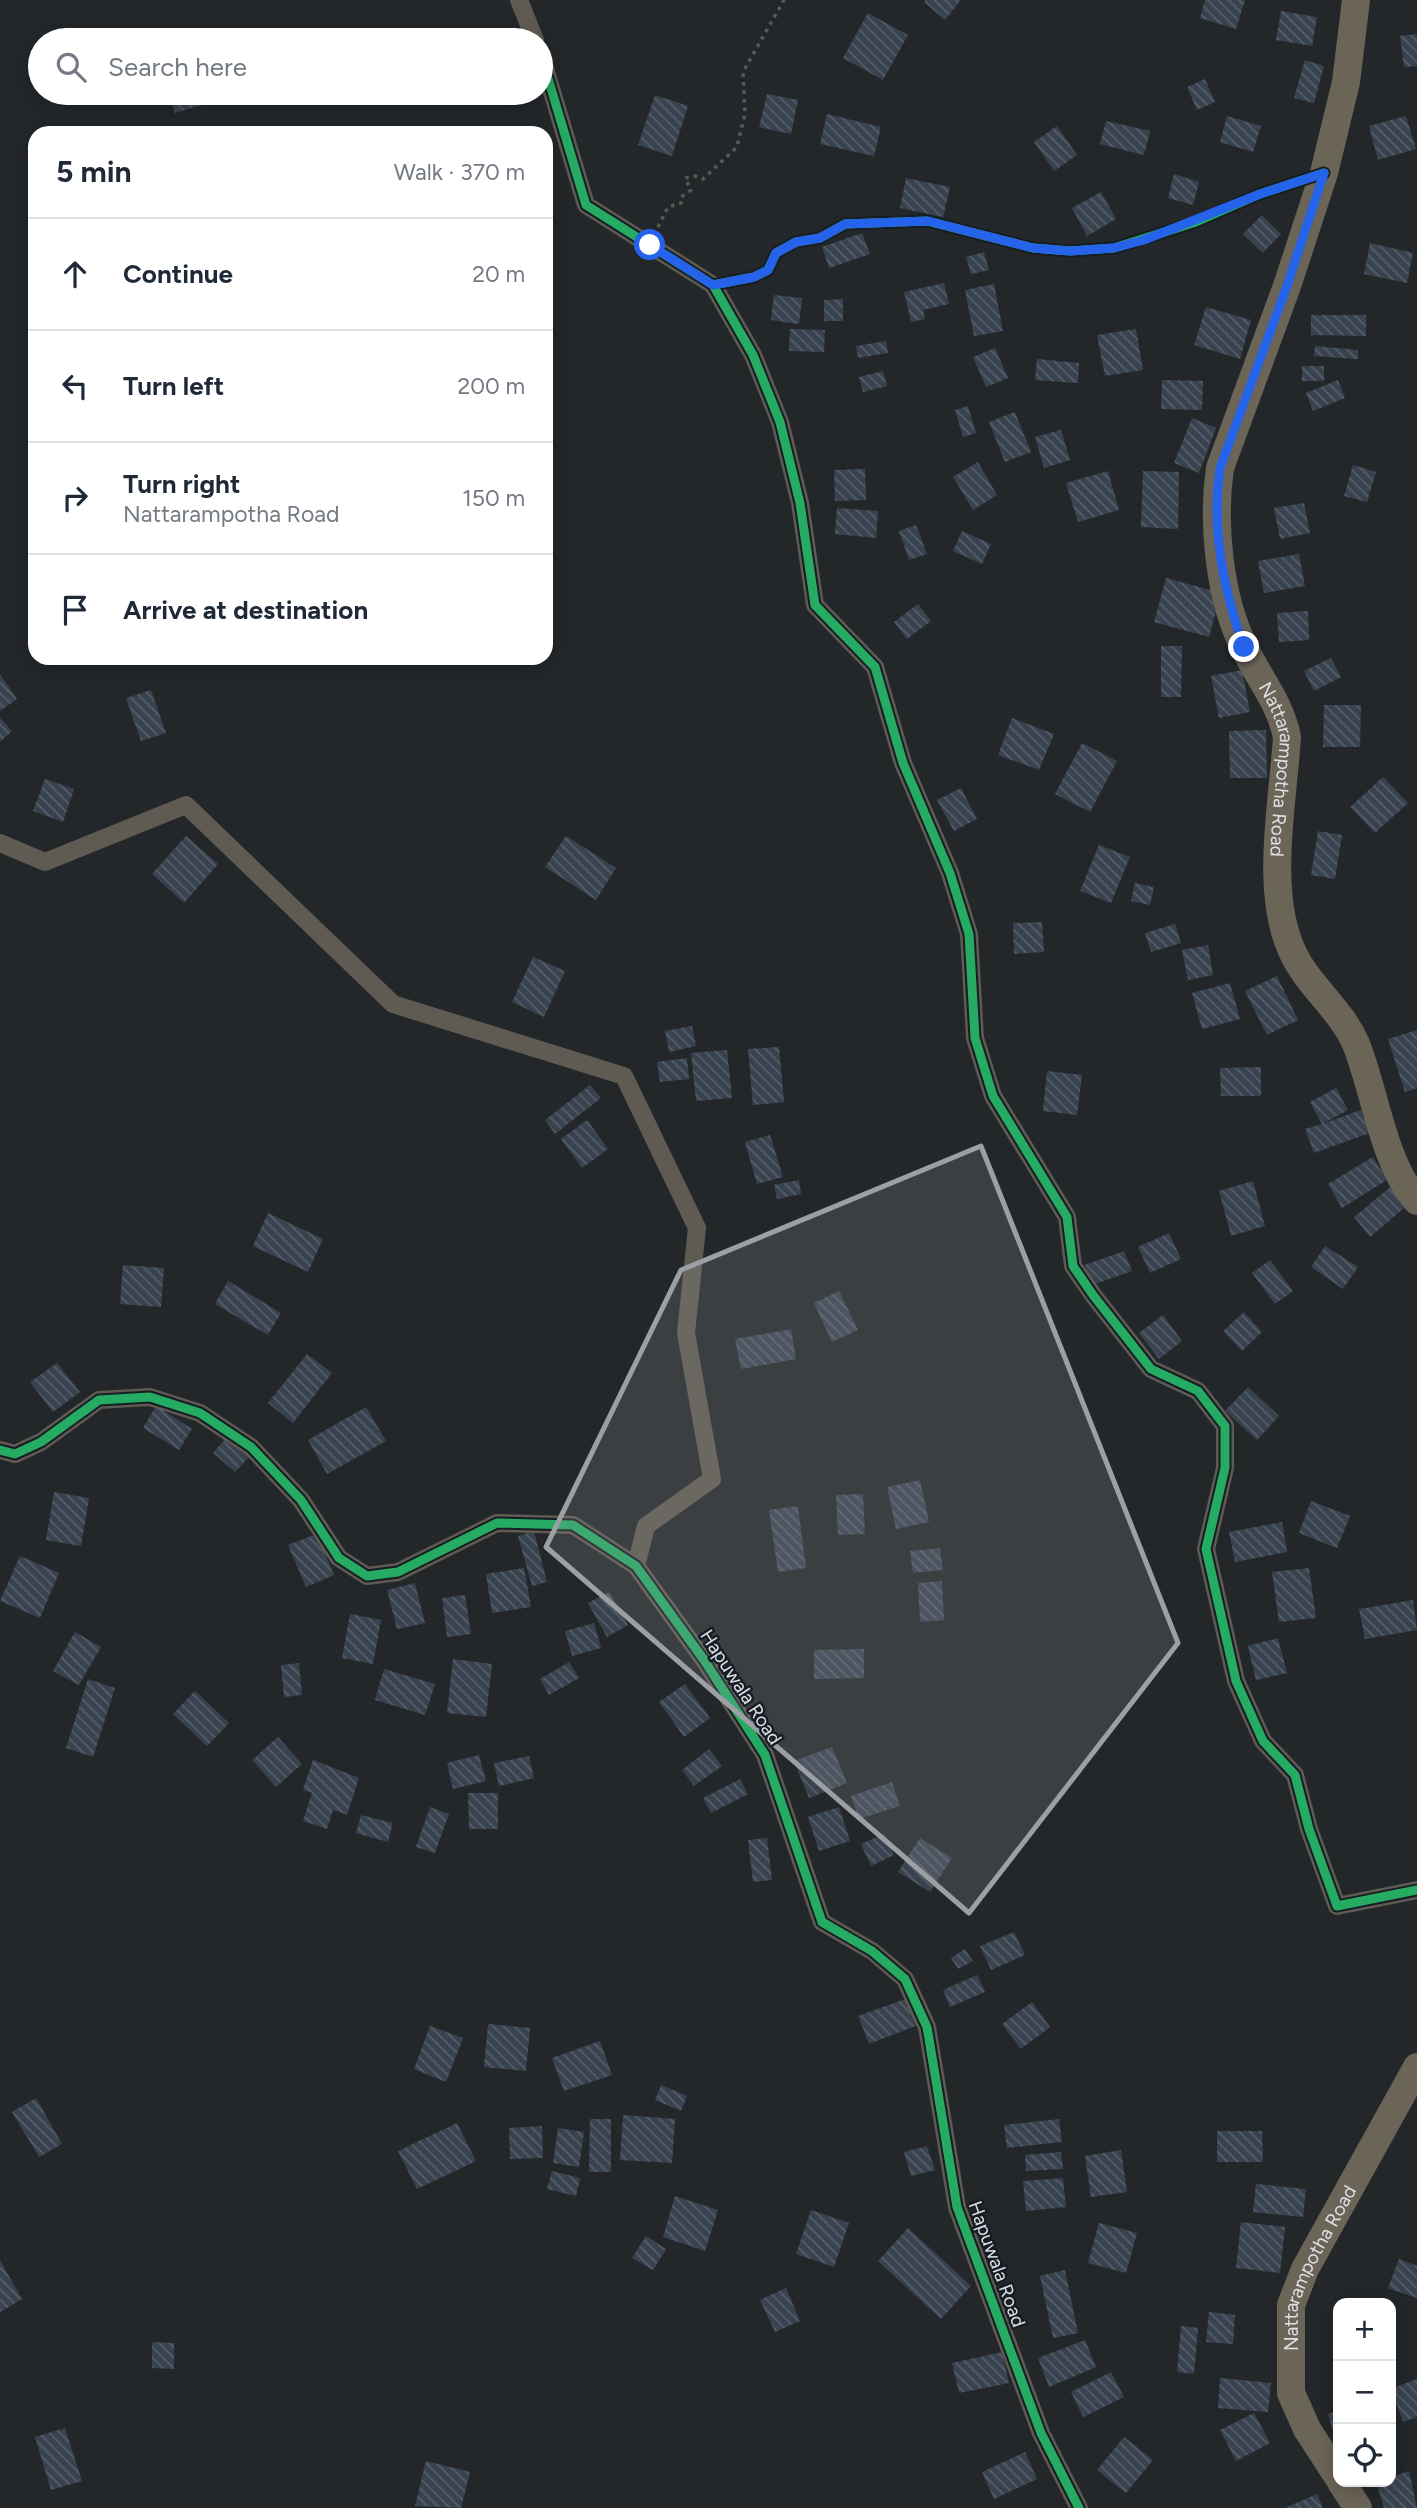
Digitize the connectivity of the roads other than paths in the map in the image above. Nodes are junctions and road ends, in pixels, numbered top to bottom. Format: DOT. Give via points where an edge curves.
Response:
graph roads {
  1 [pos="519,0"];
  2 [pos="1356,0"];
  3 [pos="530,28"];
  4 [pos="553,95"];
  5 [pos="0,843"];
  6 [pos="1417,1201"];
  7 [pos="0,1450"];
  8 [pos="636,1566"];
  9 [pos="1417,1890"];
  10 [pos="1417,2067"];
  11 [pos="1333,2469"];
  12 [pos="1344,2487"];
  13 [pos="1079,2508"];
  14 [pos="1358,2508"];
  1 -- 3 [label="street"];
  2 -- 6 [label="main road, Nattarampotha Road" via="1338,125 1287,286 1220,468 1215,499 1230,607 1244,647 1282,714 1287,737 1277,882 1283,923 1303,971 1339,1013 1355,1043 1395,1162"];
  4 -- 9 [label="street" via="586,205 713,285 753,355 780,422 800,503 815,606 874,667 903,763 950,873 969,934 975,1038 989,1084 1067,1217 1073,1266 1151,1369 1198,1391 1225,1426 1225,1468 1206,1549 1236,1681 1263,1741 1294,1775 1337,1906"];
  5 -- 8 [label="street" via="45,862 186,805 393,1004 624,1076 698,1228 686,1333 712,1479 646,1526"];
  7 -- 8 [label="street, Hapuwala Road" via="15,1454 41,1442 99,1399 150,1397 200,1413 251,1447 301,1500 340,1558 368,1576 398,1572 497,1522 573,1525"];
  8 -- 13 [label="street, Hapuwala Road" via="765,1755 822,1922 872,1951 905,1979 927,2027 957,2207 1041,2433"];
  10 -- 11 [label="main road, Nattarampotha Road" via="1305,2269 1291,2305 1291,2393"];
  12 -- 14 [label="main road"];
}
